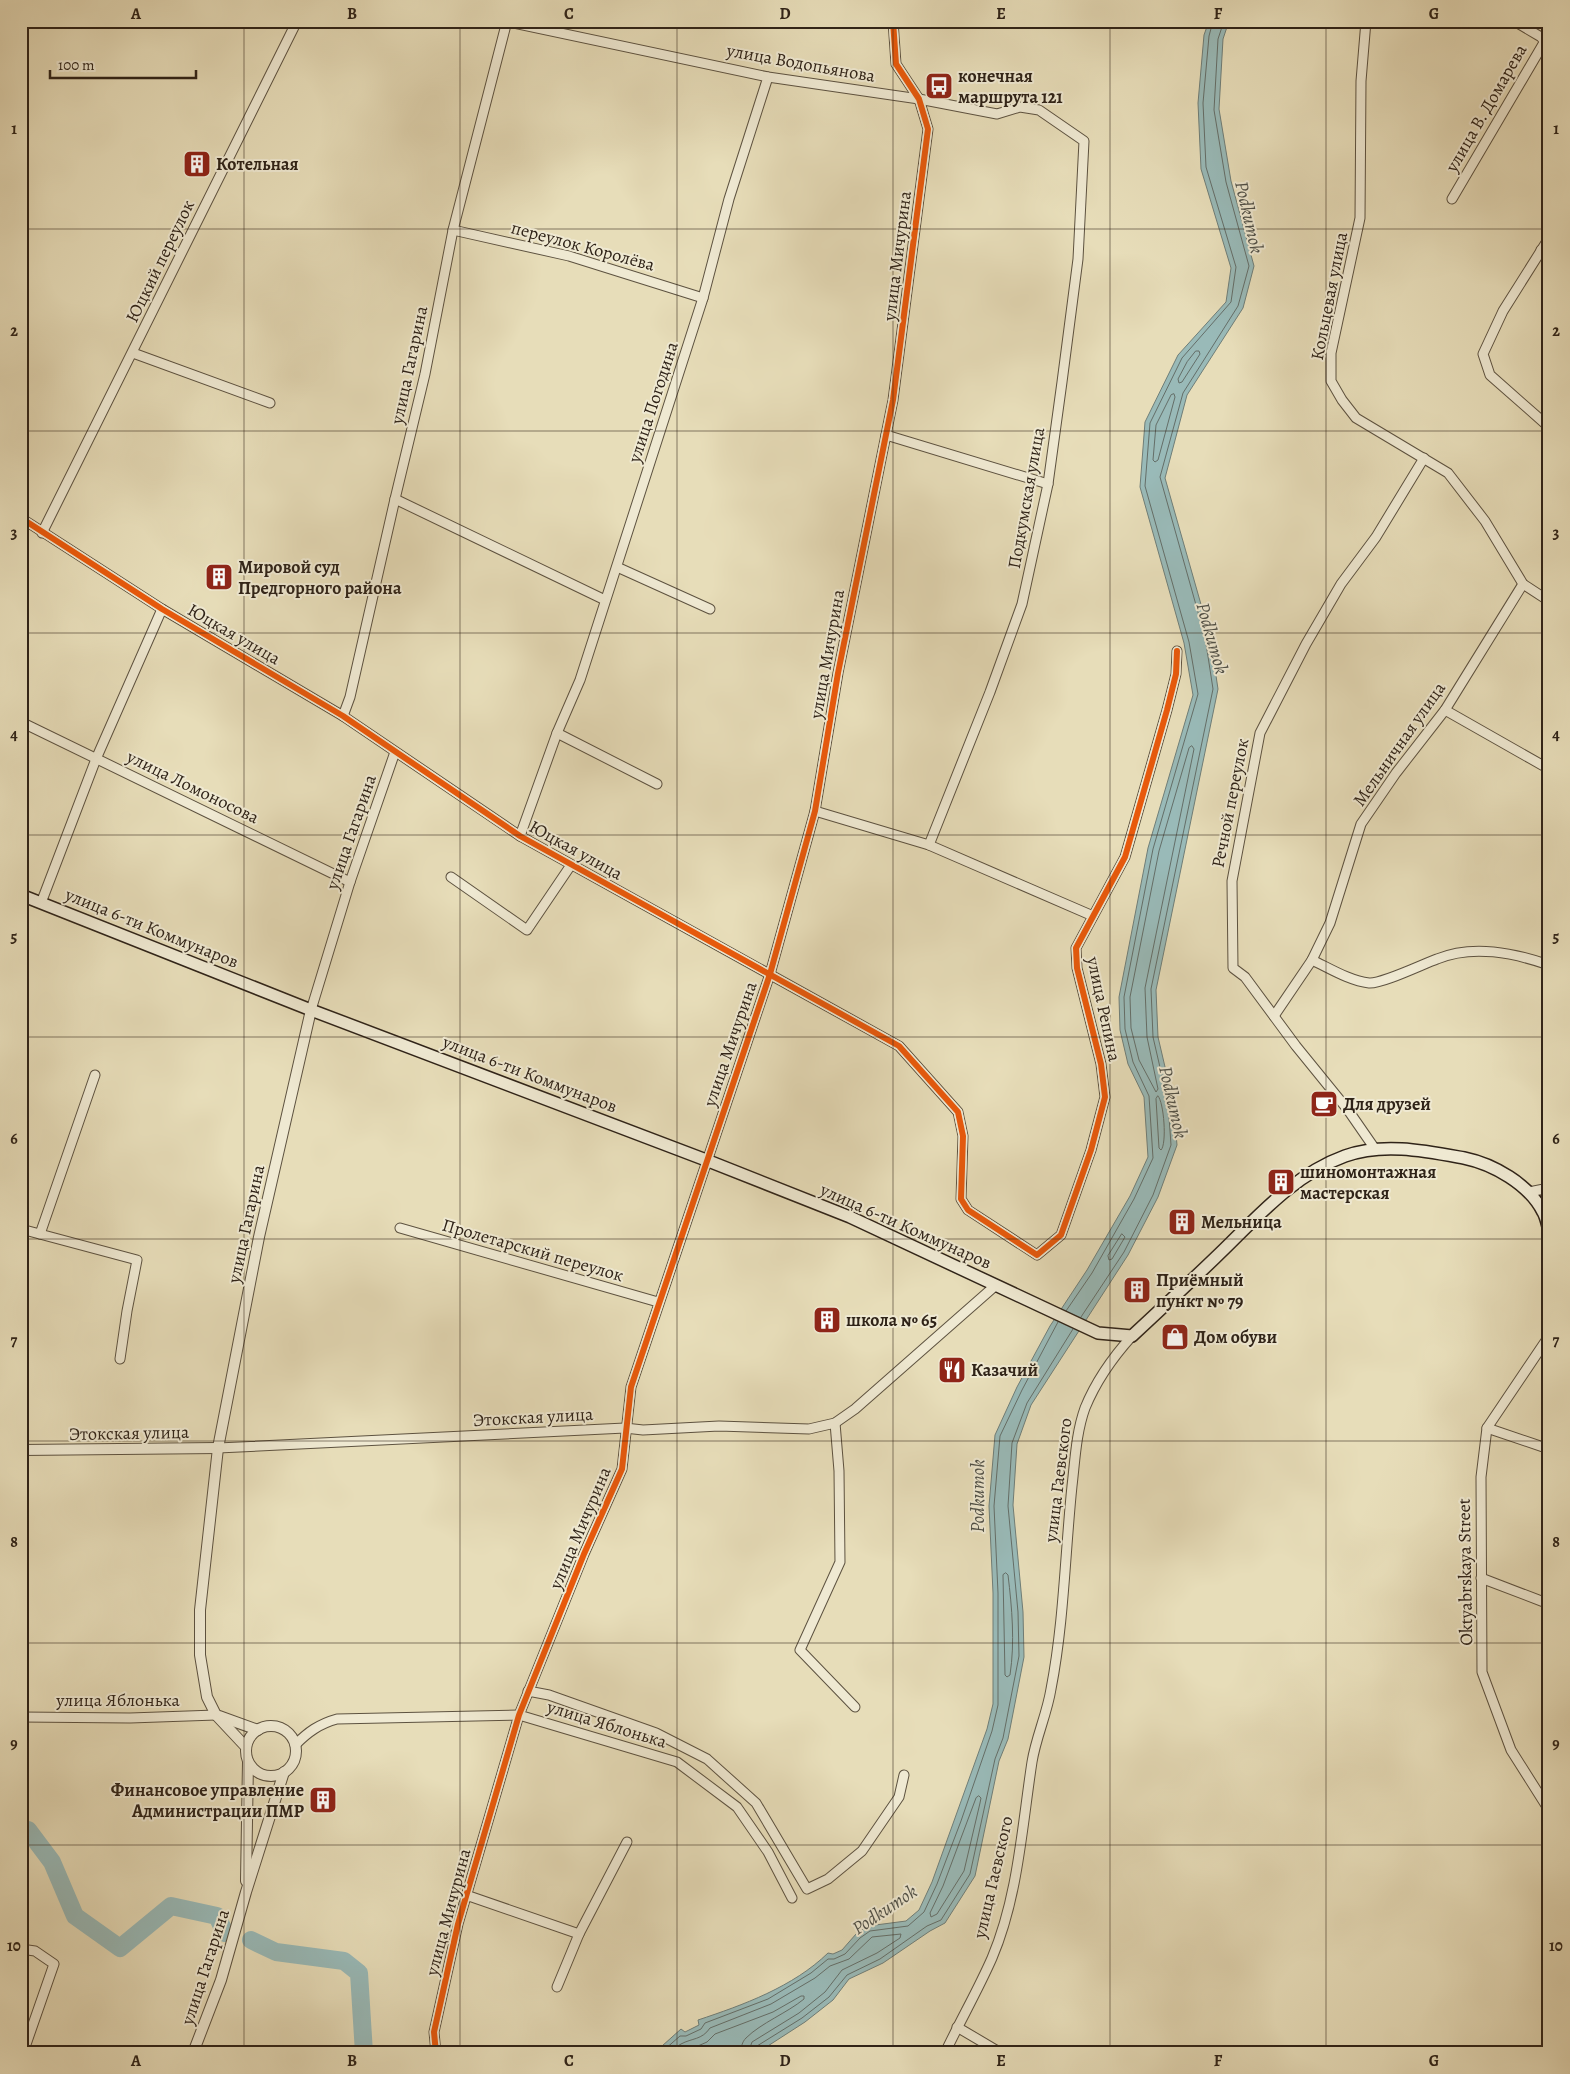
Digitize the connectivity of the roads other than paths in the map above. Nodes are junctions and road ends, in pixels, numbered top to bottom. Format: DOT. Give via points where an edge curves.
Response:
graph roads {
  1 [pos="298,21"];
  2 [pos="894,21"];
  3 [pos="1366,21"];
  4 [pos="1514,21"];
  5 [pos="506,22"];
  6 [pos="1547,40"];
  7 [pos="768,77"];
  8 [pos="919,99"];
  9 [pos="1084,141"];
  10 [pos="1452,199"];
  11 [pos="453,230"];
  12 [pos="1549,238"];
  13 [pos="1541,250"];
  14 [pos="1549,258"];
  15 [pos="703,298"];
  16 [pos="133,353"];
  17 [pos="270,403"];
  18 [pos="1549,427"];
  19 [pos="886,435"];
  20 [pos="1424,458"];
  21 [pos="1048,484"];
  22 [pos="395,499"];
  23 [pos="21,518"];
  24 [pos="42,533"];
  25 [pos="617,566"];
  26 [pos="1522,584"];
  27 [pos="605,600"];
  28 [pos="1549,601"];
  29 [pos="710,609"];
  30 [pos="162,610"];
  31 [pos="1177,651"];
  32 [pos="1445,710"];
  33 [pos="343,716"];
  34 [pos="21,722"];
  35 [pos="557,733"];
  36 [pos="395,752"];
  37 [pos="96,759"];
  38 [pos="1549,769"];
  39 [pos="657,784"];
  40 [pos="815,811"];
  41 [pos="520,836"];
  42 [pos="929,845"];
  43 [pos="571,864"];
  44 [pos="451,877"];
  45 [pos="350,882"];
  46 [pos="21,895"];
  47 [pos="41,903"];
  48 [pos="1094,916"];
  49 [pos="1312,960"];
  50 [pos="1549,965"];
  51 [pos="770,974"];
  52 [pos="311,1010"];
  53 [pos="1274,1016"];
  54 [pos="95,1075"];
  55 [pos="1375,1149"];
  56 [pos="706,1160"];
  57 [pos="1549,1188"];
  58 [pos="1529,1192"];
  59 [pos="400,1228"];
  60 [pos="21,1229"];
  61 [pos="1549,1230"];
  62 [pos="40,1234"];
  63 [pos="1038,1254"];
  64 [pos="996,1285"];
  65 [pos="658,1302"];
  66 [pos="1132,1336"];
  67 [pos="1549,1336"];
  68 [pos="120,1359"];
  69 [pos="835,1423"];
  70 [pos="625,1428"];
  71 [pos="1487,1428"];
  72 [pos="218,1448"];
  73 [pos="1549,1449"];
  74 [pos="21,1450"];
  75 [pos="1481,1578"];
  76 [pos="1549,1604"];
  77 [pos="528,1691"];
  78 [pos="855,1707"];
  79 [pos="216,1715"];
  80 [pos="519,1715"];
  81 [pos="21,1717"];
  82 [pos="258,1730"];
  83 [pos="295,1745"];
  84 [pos="246,1747"];
  85 [pos="248,1762"];
  86 [pos="284,1772"];
  87 [pos="904,1775"];
  88 [pos="1549,1810"];
  89 [pos="627,1842"];
  90 [pos="246,1892"];
  91 [pos="466,1895"];
  92 [pos="792,1898"];
  93 [pos="579,1934"];
  94 [pos="21,1949"];
  95 [pos="557,1987"];
  96 [pos="957,2027"];
  97 [pos="23,2053"];
  98 [pos="193,2053"];
  99 [pos="436,2053"];
  100 [pos="945,2053"];
  101 [pos="1001,2053"];
  1 -- 16 [label="street, Юцкий переулок"];
  2 -- 8 [label="street, улица Мичурина" via="896,64"];
  3 -- 20 [label="street, Кольцевая улица" via="1361,81 1360,218 1331,353 1331,381 1356,418"];
  4 -- 6 [label="street"];
  5 -- 7 [label="street, улица Водопьянова"];
  5 -- 11 [label="street, улица Гагарина"];
  6 -- 10 [label="street, улица В. Домарева"];
  7 -- 8 [label="street, улица Водопьянова"];
  7 -- 15 [label="street, улица Погодина" via="729,199"];
  8 -- 9 [label="street, улица Водопьянова" via="997,114 1020,107 1039,110"];
  8 -- 19 [label="street, улица Мичурина" via="928,129"];
  9 -- 21 [label="street, Подкумская улица" via="1078,259"];
  11 -- 15 [label="street, переулок Королёва" via="569,256"];
  11 -- 22 [label="street, улица Гагарина" via="425,374"];
  12 -- 13 [label="street"];
  13 -- 14 [label="street"];
  13 -- 18 [label="street" via="1503,311 1482,354 1490,375"];
  15 -- 25 [label="street, улица Погодина"];
  16 -- 17 [label="street"];
  16 -- 24 [label="street, Юцкий переулок"];
  19 -- 21 [label="street"];
  19 -- 40 [label="street, улица Мичурина" via="838,673"];
  20 -- 26 [label="street, Кольцевая улица" via="1448,473 1485,521"];
  20 -- 53 [label="street, Речной переулок" via="1376,537 1341,584 1260,733 1232,880 1233,968 1245,977"];
  21 -- 42 [label="street, Подкумская улица" via="1022,604"];
  22 -- 27 [label="street"];
  22 -- 33 [label="street, улица Гагарина"];
  23 -- 24 [label="street, Юцкая улица"];
  24 -- 30 [label="street, Юцкая улица"];
  25 -- 27 [label="street, улица Погодина"];
  25 -- 29 [label="street"];
  26 -- 28 [label="street, Кольцевая улица"];
  26 -- 32 [label="street, Мельничная улица"];
  27 -- 35 [label="street, улица Погодина" via="580,680"];
  30 -- 33 [label="street, Юцкая улица"];
  30 -- 37 [label="street"];
  31 -- 48 [label="street, улица Репина" via="1168,710 1125,857"];
  32 -- 38 [label="street"];
  32 -- 49 [label="street, Мельничная улица" via="1361,824 1330,924"];
  33 -- 36 [label="street, Юцкая улица"];
  34 -- 37 [label="street, улица Ломоносова"];
  35 -- 39 [label="street"];
  35 -- 41 [label="street, улица Погодина"];
  36 -- 41 [label="street, Юцкая улица"];
  36 -- 45 [label="street, улица Гагарина"];
  37 -- 45 [label="street, улица Ломоносова"];
  37 -- 47 [label="street"];
  40 -- 42 [label="street"];
  40 -- 51 [label="street, улица Мичурина"];
  41 -- 43 [label="street, Юцкая улица"];
  42 -- 48 [label="street"];
  43 -- 44 [label="street, Юцкая улица" via="527,930"];
  43 -- 51 [label="street, Юцкая улица"];
  45 -- 52 [label="street, улица Гагарина"];
  46 -- 47 [label="main road, улица 6-ти Коммунаров"];
  47 -- 52 [label="main road, улица 6-ти Коммунаров"];
  48 -- 63 [label="street, улица Репина" via="1076,948 1102,1064 1104,1097 1091,1150 1061,1235"];
  49 -- 50 [label="street" via="1370,983 1440,957 1470,952 1508,953"];
  49 -- 53 [label="street, Мельничная улица"];
  51 -- 56 [label="street, улица Мичурина"];
  51 -- 63 [label="street, Юцкая улица" via="899,1046 958,1112 963,1136 961,1199 968,1210"];
  52 -- 56 [label="main road, улица 6-ти Коммунаров"];
  52 -- 72 [label="street, улица Гагарина" via="259,1237"];
  53 -- 55 [label="street, Речной переулок"];
  54 -- 62 [label="street"];
  55 -- 58 [label="main road, улица Гаевского" via="1408,1149 1473,1160 1502,1172"];
  55 -- 66 [label="main road, улица Гаевского" via="1322,1166 1288,1189"];
  56 -- 64 [label="main road, улица 6-ти Коммунаров" via="850,1217"];
  56 -- 65 [label="street, улица Мичурина"];
  57 -- 58 [label="street"];
  58 -- 61 [label="main road, улица Гаевского" via="1543,1211"];
  59 -- 65 [label="street, Пролетарский переулок"];
  60 -- 62 [label="street"];
  62 -- 68 [label="street" via="137,1260"];
  64 -- 66 [label="main road, улица 6-ти Коммунаров" via="1098,1333"];
  64 -- 69 [label="street, Этокская улица"];
  65 -- 70 [label="street, улица Мичурина" via="631,1387"];
  66 -- 96 [label="street, улица Гаевского" via="1098,1381 1080,1428 1061,1629 1051,1691 1033,1760 1008,1909 992,1957"];
  67 -- 71 [label="street, Oktyabrskaya Street"];
  69 -- 70 [label="street, Этокская улица" via="809,1429 719,1426"];
  69 -- 78 [label="street" via="840,1562 800,1650"];
  70 -- 72 [label="street, Этокская улица"];
  70 -- 77 [label="street, улица Мичурина" via="622,1469"];
  71 -- 73 [label="street"];
  71 -- 75 [label="street, Oktyabrskaya Street" via="1481,1477"];
  72 -- 74 [label="street, Этокская улица"];
  72 -- 79 [label="street, улица Гагарина" via="200,1610 200,1655 207,1697"];
  75 -- 76 [label="street"];
  75 -- 88 [label="street, Oktyabrskaya Street" via="1482,1672 1511,1750"];
  77 -- 80 [label="street, улица Мичурина"];
  77 -- 87 [label="street, улица Яблонька" via="549,1695 656,1733 707,1758 756,1803 807,1889 828,1879 862,1851 900,1797"];
  79 -- 81 [label="street, улица Яблонька"];
  79 -- 82 [label="street"];
  79 -- 84 [label="street, улица Гагарина"];
  80 -- 83 [label="street, улица Яблонька" via="337,1719 322,1723"];
  80 -- 91 [label="street, улица Мичурина"];
  80 -- 92 [label="street, улица Яблонька" via="677,1762 737,1808 768,1852"];
  82 -- 83 [label="street" via="269,1726 280,1728 290,1735"];
  82 -- 84 [label="street"];
  83 -- 86 [label="street, улица Гагарина" via="295,1756"];
  84 -- 85 [label="street, улица Гагарина"];
  85 -- 86 [label="street" via="264,1775"];
  85 -- 90 [label="street, улица Гагарина"];
  86 -- 90 [label="street, улица Гагарина"];
  89 -- 93 [label="street"];
  90 -- 98 [label="street, улица Гагарина" via="222,1980"];
  91 -- 93 [label="street"];
  91 -- 99 [label="street, улица Мичурина" via="434,2032"];
  93 -- 95 [label="street"];
  94 -- 97 [label="street" via="35,1951 54,1964"];
  96 -- 100 [label="street, улица Гаевского"];
  96 -- 101 [label="street"];
}
